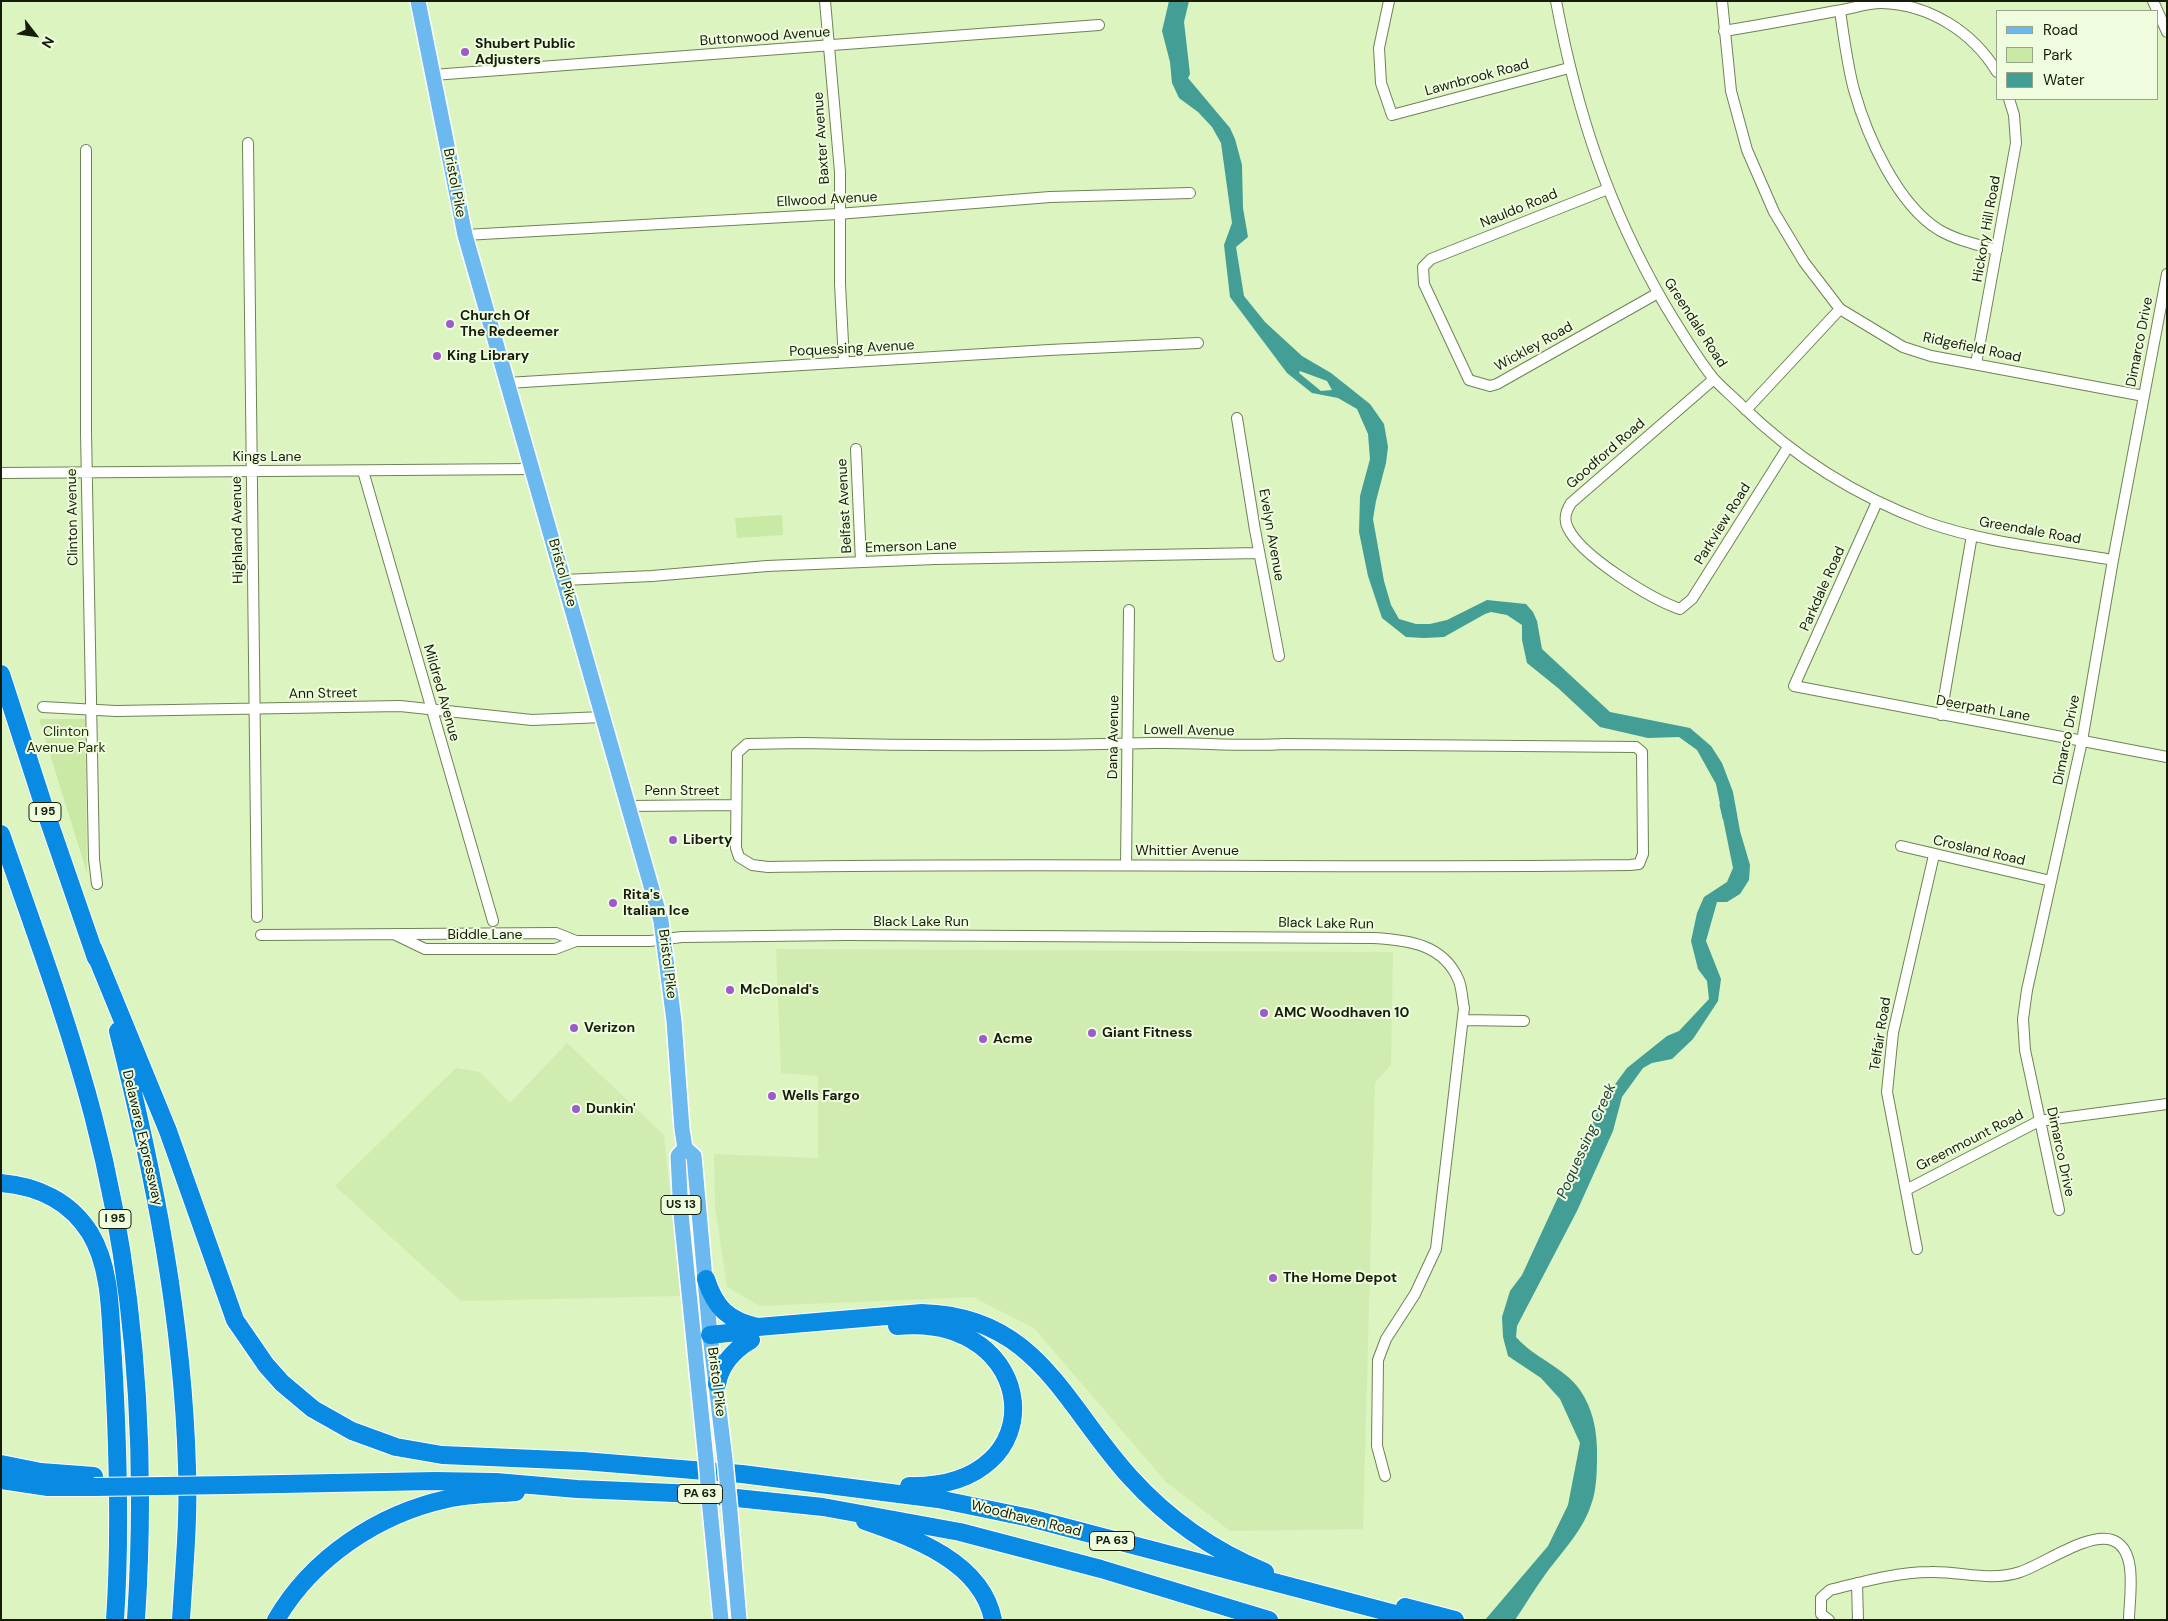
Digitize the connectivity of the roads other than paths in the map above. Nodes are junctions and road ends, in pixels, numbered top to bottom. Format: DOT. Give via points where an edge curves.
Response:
graph roads {
  1 [pos="418,1"];
  2 [pos="825,1"];
  3 [pos="1389,1"];
  4 [pos="1556,1"];
  5 [pos="1722,1"];
  6 [pos="1840,11"];
  7 [pos="2158,12"];
  8 [pos="1099,25"];
  9 [pos="1724,31"];
  10 [pos="2167,32"];
  11 [pos="828,46"];
  12 [pos="1569,68"];
  13 [pos="1996,70"];
  14 [pos="433,75"];
  15 [pos="2009,100"];
  16 [pos="248,143"];
  17 [pos="86,150"];
  18 [pos="1608,189"];
  19 [pos="1190,193"];
  20 [pos="838,214"];
  21 [pos="465,235"];
  22 [pos="1997,250"];
  23 [pos="1440,255"];
  24 [pos="2167,274"];
  25 [pos="1658,293"];
  26 [pos="1840,309"];
  27 [pos="1198,343"];
  28 [pos="844,362"];
  29 [pos="1976,364"];
  30 [pos="1714,379"];
  31 [pos="508,383"];
  32 [pos="2144,396"];
  33 [pos="1746,410"];
  34 [pos="1237,418"];
  35 [pos="1788,447"];
  36 [pos="856,449"];
  37 [pos="532,468"];
  38 [pos="250,471"];
  39 [pos="363,471"];
  40 [pos="1,473"];
  41 [pos="86,474"];
  42 [pos="1877,502"];
  43 [pos="1972,535"];
  44 [pos="1259,553"];
  45 [pos="2113,560"];
  46 [pos="861,562"];
  47 [pos="564,580"];
  48 [pos="1676,608"];
  49 [pos="1129,610"];
  50 [pos="1279,656"];
  51 [pos="1,674"];
  52 [pos="1794,686"];
  53 [pos="43,707"];
  54 [pos="430,708"];
  55 [pos="254,709"];
  56 [pos="91,711"];
  57 [pos="1941,715"];
  58 [pos="603,717"];
  59 [pos="2082,741"];
  60 [pos="1128,744"];
  61 [pos="2167,757"];
  62 [pos="735,805"];
  63 [pos="628,806"];
  64 [pos="1,834"];
  65 [pos="1901,846"];
  66 [pos="1934,855"];
  67 [pos="1126,864"];
  68 [pos="1630,865"];
  69 [pos="2051,881"];
  70 [pos="97,884"];
  71 [pos="257,917"];
  72 [pos="493,921"];
  73 [pos="261,934"];
  74 [pos="396,935"];
  75 [pos="664,939"];
  76 [pos="576,941"];
  77 [pos="92,948"];
  78 [pos="1463,1020"];
  79 [pos="1524,1021"];
  80 [pos="2167,1104"];
  81 [pos="2039,1121"];
  82 [pos="685,1148"];
  83 [pos="1,1183"];
  84 [pos="1906,1190"];
  85 [pos="2059,1210"];
  86 [pos="1917,1249"];
  87 [pos="706,1279"];
  88 [pos="755,1334"];
  89 [pos="705,1340"];
  90 [pos="717,1384"];
  91 [pos="1,1464"];
  92 [pos="656,1466"];
  93 [pos="1385,1476"];
  94 [pos="1,1480"];
  95 [pos="230,1480"];
  96 [pos="94,1482"];
  97 [pos="826,1484"];
  98 [pos="577,1489"];
  99 [pos="823,1507"];
  100 [pos="1161,1508"];
  101 [pos="1857,1583"];
  102 [pos="1394,1613"];
  103 [pos="115,1618"];
  104 [pos="136,1620"];
  105 [pos="181,1620"];
  106 [pos="276,1620"];
  107 [pos="722,1620"];
  108 [pos="739,1620"];
  109 [pos="993,1620"];
  110 [pos="1269,1620"];
  111 [pos="1418,1620"];
  112 [pos="1454,1620"];
  113 [pos="1829,1620"];
  114 [pos="1858,1620"];
  115 [pos="2128,1620"];
  1 -- 14 [label="main road, Bristol Pike / US 13"];
  2 -- 11 [label="street, Baxter Avenue"];
  3 -- 12 [label="street, Lawnbrook Road" via="1379,48 1381,83 1392,115"];
  4 -- 12 [label="street, Greendale Road"];
  5 -- 9 [label="street, Ridgefield Road"];
  6 -- 9 [label="street"];
  6 -- 13 [label="street" via="1881,3 1914,8 1940,18 1965,34"];
  6 -- 22 [label="street" via="1854,89 1879,154 1896,184 1917,213 1940,231"];
  7 -- 10 [label="street"];
  8 -- 11 [label="street, Buttonwood Avenue"];
  9 -- 26 [label="street, Ridgefield Road" via="1730,91 1747,150 1779,220 1804,262"];
  11 -- 14 [label="street, Buttonwood Avenue"];
  11 -- 20 [label="street, Baxter Avenue" via="840,172"];
  12 -- 18 [label="street, Greendale Road" via="1587,132"];
  14 -- 21 [label="main road, Bristol Pike / US 13"];
  15 -- 22 [label="street, Hickory Hill Road" via="2016,143"];
  16 -- 38 [label="street, Highland Avenue"];
  17 -- 41 [label="street, Clinton Avenue"];
  18 -- 23 [label="street, Nauldo Road"];
  18 -- 25 [label="street, Greendale Road"];
  19 -- 20 [label="street, Ellwood Avenue" via="1050,197"];
  20 -- 21 [label="street, Ellwood Avenue"];
  20 -- 28 [label="street, Baxter Avenue"];
  21 -- 31 [label="main road, Bristol Pike / US 13"];
  22 -- 29 [label="street, Hickory Hill Road"];
  23 -- 25 [label="street, Wickley Road" via="1422,268 1424,284 1469,380 1478,384 1497,384"];
  24 -- 32 [label="street, Dimarco Drive"];
  25 -- 30 [label="street, Greendale Road" via="1683,336"];
  26 -- 29 [label="street, Ridgefield Road" via="1903,347"];
  26 -- 33 [label="street"];
  27 -- 28 [label="street, Poquessing Avenue"];
  28 -- 31 [label="street, Poquessing Avenue"];
  29 -- 32 [label="street, Ridgefield Road"];
  30 -- 33 [label="street, Greendale Road"];
  30 -- 48 [label="street, Goodford Road" via="1571,502 1565,513 1567,527 1580,544 1620,577"];
  31 -- 37 [label="main road, Bristol Pike / US 13"];
  32 -- 45 [label="street, Dimarco Drive"];
  33 -- 35 [label="street, Greendale Road"];
  34 -- 44 [label="street, Evelyn Avenue"];
  35 -- 42 [label="street, Greendale Road"];
  35 -- 48 [label="street, Parkview Road" via="1692,600 1680,609"];
  36 -- 46 [label="street, Belfast Avenue"];
  37 -- 39 [label="street, Kings Lane"];
  37 -- 47 [label="main road, Bristol Pike / US 13"];
  38 -- 39 [label="street, Kings Lane"];
  38 -- 41 [label="street, Kings Lane"];
  38 -- 55 [label="street, Highland Avenue"];
  39 -- 54 [label="street, Mildred Avenue"];
  40 -- 41 [label="street, Kings Lane"];
  41 -- 56 [label="street, Clinton Avenue"];
  42 -- 43 [label="street, Greendale Road"];
  42 -- 52 [label="street, Parkdale Road"];
  43 -- 45 [label="street, Greendale Road"];
  43 -- 57 [label="street"];
  44 -- 46 [label="street, Emerson Lane"];
  44 -- 50 [label="street, Evelyn Avenue"];
  45 -- 59 [label="street, Dimarco Drive"];
  46 -- 47 [label="street, Emerson Lane"];
  47 -- 58 [label="main road, Bristol Pike / US 13"];
  49 -- 60 [label="street, Dana Avenue"];
  51 -- 77 [label="highway, Delaware Expressway / I 95"];
  52 -- 57 [label="street, Deerpath Lane"];
  53 -- 56 [label="street, Ann Street"];
  54 -- 55 [label="street, Ann Street"];
  54 -- 58 [label="street, Ann Street" via="532,720"];
  54 -- 72 [label="street, Mildred Avenue"];
  55 -- 56 [label="street, Ann Street"];
  55 -- 71 [label="street, Highland Avenue"];
  56 -- 70 [label="street, Clinton Avenue"];
  57 -- 59 [label="street, Deerpath Lane"];
  58 -- 63 [label="main road, Bristol Pike / US 13"];
  59 -- 61 [label="street, Deerpath Lane"];
  59 -- 69 [label="street, Dimarco Drive"];
  60 -- 62 [label="street, Lowell Avenue" via="747,744 742,746 736,759"];
  60 -- 67 [label="street, Dana Avenue"];
  60 -- 68 [label="street, Lowell Avenue" via="1636,747 1642,752 1643,854 1639,864"];
  62 -- 63 [label="street, Penn Street"];
  62 -- 67 [label="street, Whittier Avenue" via="738,857 745,862 768,867"];
  63 -- 75 [label="main road, Bristol Pike / US 13"];
  64 -- 104 [label="highway, I 95" via="73,1046 93,1116 116,1222 131,1329 139,1438 140,1538"];
  65 -- 66 [label="street, Crosland Road"];
  66 -- 69 [label="street, Crosland Road"];
  66 -- 84 [label="street, Telfair Road" via="1888,1063 1887,1092"];
  67 -- 68 [label="street, Whittier Avenue"];
  69 -- 81 [label="street, Dimarco Drive" via="2023,1020 2025,1050"];
  73 -- 74 [label="street, Biddle Lane"];
  74 -- 76 [label="street, Biddle Lane" via="408,932 556,933"];
  74 -- 76 [label="street, Biddle Lane" via="425,949 555,949"];
  75 -- 76 [label="street, Biddle Lane"];
  75 -- 78 [label="street, Black Lake Run" via="847,935 1404,940 1428,947 1445,961 1458,981 1464,1008"];
  75 -- 82 [label="main road, Bristol Pike / US 13"];
  77 -- 92 [label="highway" via="168,1131 235,1320 282,1384 330,1420 396,1447 442,1455"];
  77 -- 105 [label="highway, Delaware Expressway / I 95" via="118,1032 152,1176 174,1310 187,1469"];
  78 -- 79 [label="street"];
  78 -- 93 [label="street, Black Lake Run" via="1436,1250 1415,1294 1386,1339 1378,1360 1376,1446"];
  80 -- 81 [label="street, Greenmount Road"];
  81 -- 84 [label="street, Greenmount Road"];
  81 -- 85 [label="street, Dimarco Drive"];
  82 -- 87 [label="main road, Bristol Pike / US 13" via="694,1156"];
  82 -- 89 [label="main road, Bristol Pike / US 13" via="678,1156"];
  83 -- 103 [label="highway" via="36,1190 70,1210 90,1233 103,1263 115,1395 118,1505"];
  84 -- 86 [label="street, Telfair Road"];
  87 -- 88 [label="highway" via="711,1296 722,1310"];
  87 -- 89 [label="main road, Bristol Pike / US 13"];
  88 -- 89 [label="highway"];
  88 -- 90 [label="highway" via="731,1355 721,1369"];
  88 -- 97 [label="highway" via="926,1325 973,1341 990,1353 1004,1372 1012,1395 1011,1424 997,1455 979,1470 952,1483 931,1486"];
  88 -- 100 [label="highway" via="922,1313 949,1315 990,1327 1035,1357 1109,1452"];
  89 -- 90 [label="main road, Bristol Pike / US 13"];
  89 -- 107 [label="main road, Bristol Pike / US 13, bridge" via="706,1460"];
  90 -- 108 [label="main road, Bristol Pike / US 13, bridge"];
  91 -- 96 [label="highway"];
  92 -- 95 [label="highway"];
  92 -- 97 [label="highway, Woodhaven Road / PA 63"];
  94 -- 96 [label="highway" via="48,1487"];
  95 -- 96 [label="highway"];
  95 -- 98 [label="highway" via="469,1481"];
  97 -- 102 [label="highway, Woodhaven Road / PA 63" via="980,1507"];
  98 -- 99 [label="highway, Woodhaven Road / PA 63" via="698,1494"];
  98 -- 106 [label="highway" via="462,1496 390,1518 348,1542 321,1564"];
  99 -- 109 [label="highway" via="898,1534 947,1558 977,1585 987,1600"];
  99 -- 110 [label="highway, Woodhaven Road / PA 63" via="969,1534 1092,1566"];
  100 -- 102 [label="highway" via="1214,1546 1263,1571"];
  100 -- 112 [label="highway" via="1213,1540 1297,1579"];
  101 -- 113 [label="street" via="1830,1590 1820,1598 1821,1614"];
  101 -- 114 [label="street"];
  101 -- 115 [label="street" via="1932,1572 2001,1577 2021,1572 2082,1544 2099,1539 2113,1540 2124,1549 2131,1564"];
  102 -- 111 [label="highway, Woodhaven Road / PA 63"];
}
